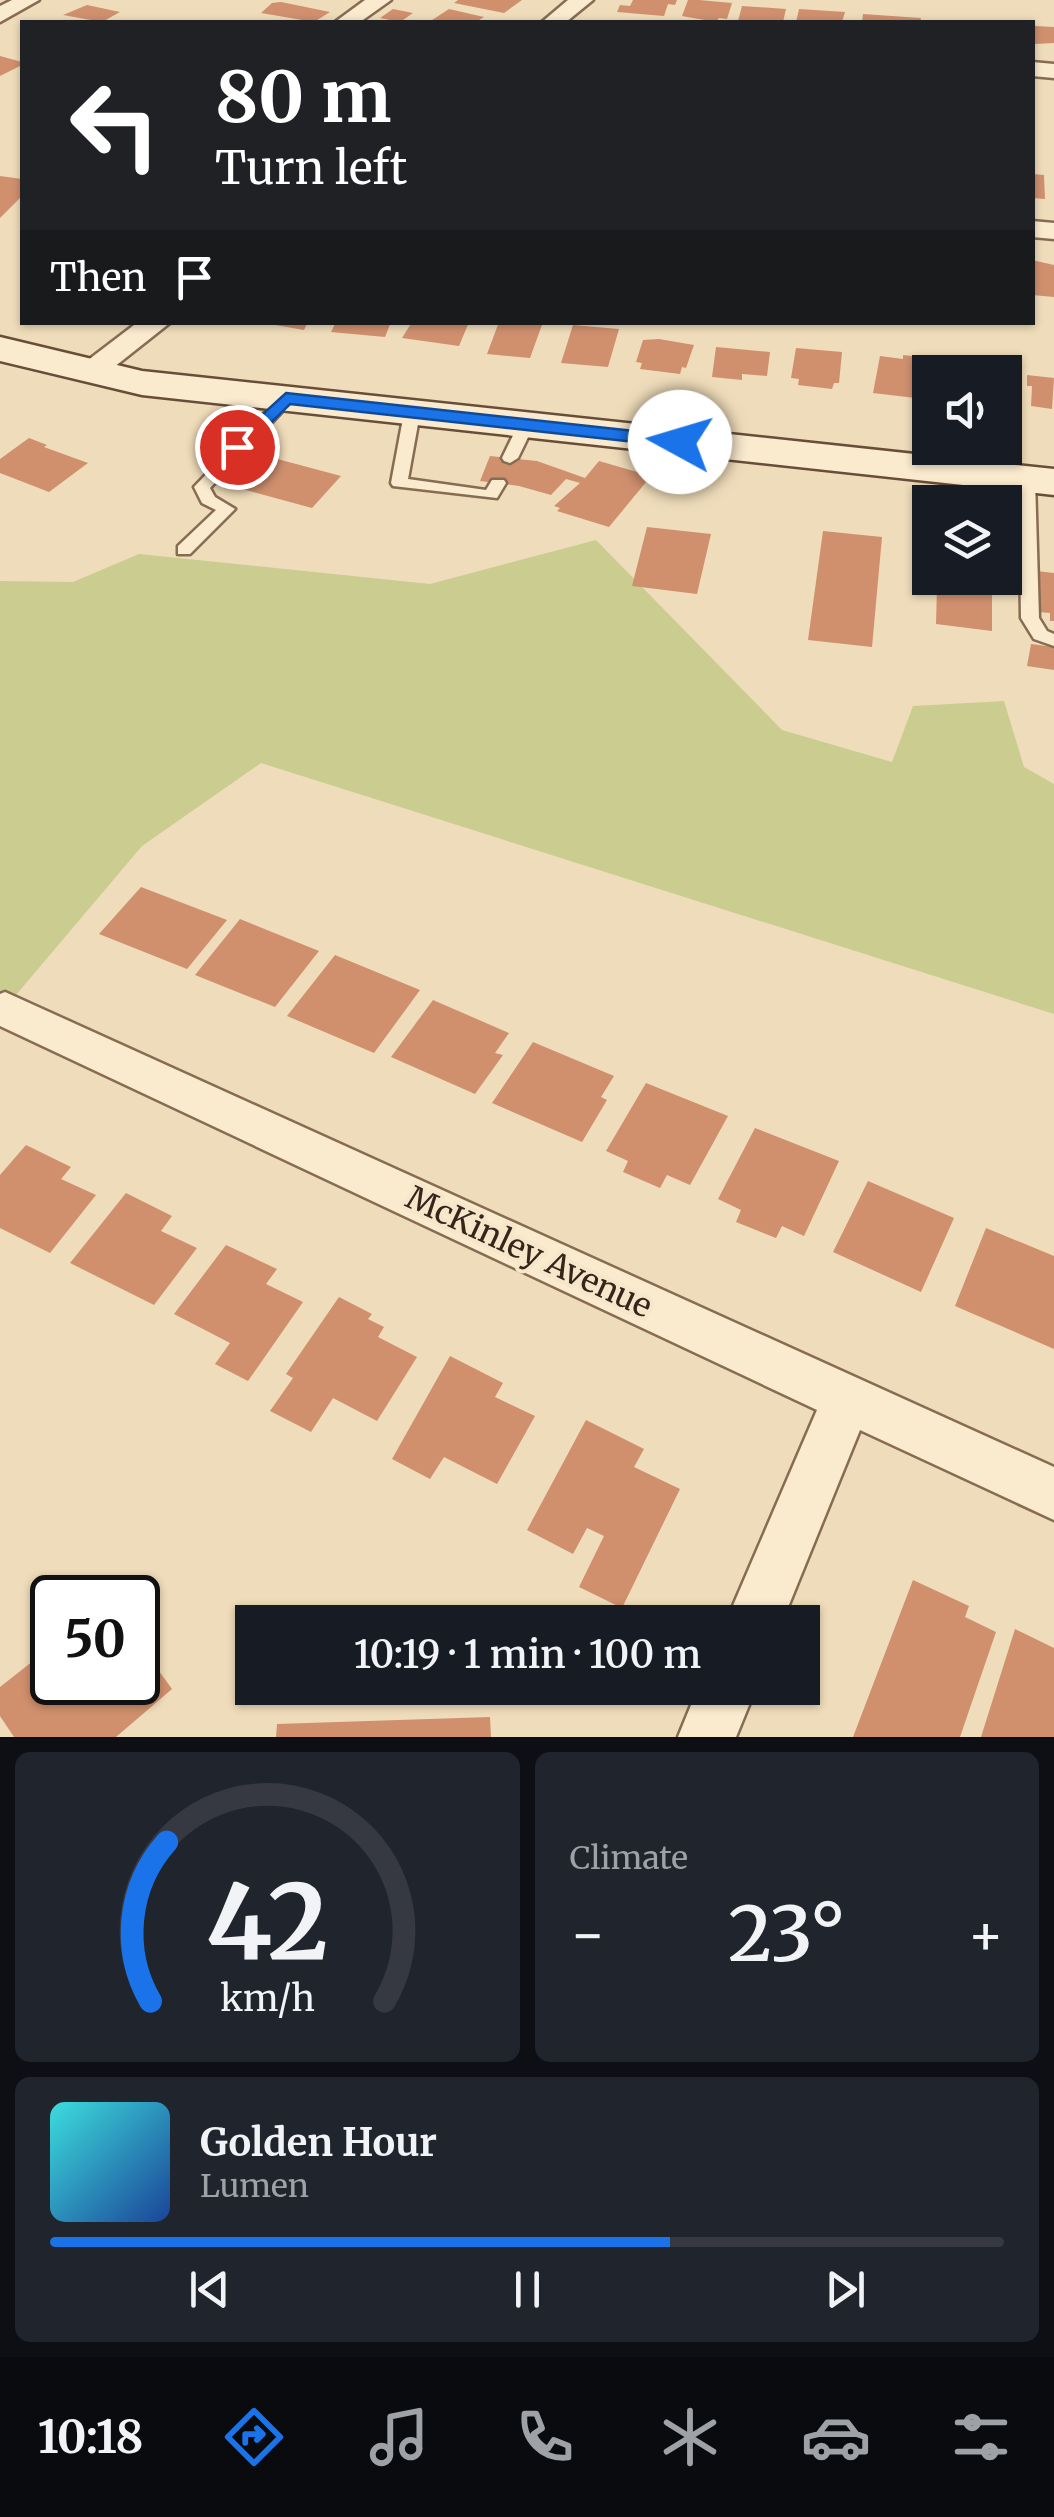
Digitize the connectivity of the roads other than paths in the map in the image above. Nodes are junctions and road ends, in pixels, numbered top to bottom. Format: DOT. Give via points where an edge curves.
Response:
graph roads {
  1 [pos="28,0"];
  2 [pos="380,0"];
  3 [pos="582,0"];
  4 [pos="0,15"];
  5 [pos="349,20"];
  6 [pos="556,20"];
  7 [pos="153,325"];
  8 [pos="0,349"];
  9 [pos="89,373"];
  10 [pos="286,398"];
  11 [pos="412,412"];
  12 [pos="1040,480"];
  13 [pos="498,483"];
  14 [pos="184,550"];
  15 [pos="1054,640"];
  16 [pos="5,1008"];
  17 [pos="847,1400"];
  18 [pos="1054,1494"];
  19 [pos="761,1605"];
  20 [pos="720,1705"];
  21 [pos="707,1737"];
  1 -- 4 [label="street"];
  2 -- 5 [label="street"];
  3 -- 6 [label="street"];
  7 -- 9 [label="street"];
  8 -- 9 [label="main road"];
  9 -- 10 [label="main road"];
  10 -- 11 [label="main road"];
  10 -- 14 [label="lane" via="202,486 208,500 227,509"];
  11 -- 12 [label="main road" via="518,442"];
  11 -- 13 [label="lane" via="399,482 491,496"];
  12 -- 15 [label="lane" via="1030,618 1040,635"];
  16 -- 17 [label="street, McKinley Avenue"];
  17 -- 18 [label="street, McKinley Avenue"];
  17 -- 19 [label="street"];
  20 -- 21 [label="street"];
}
